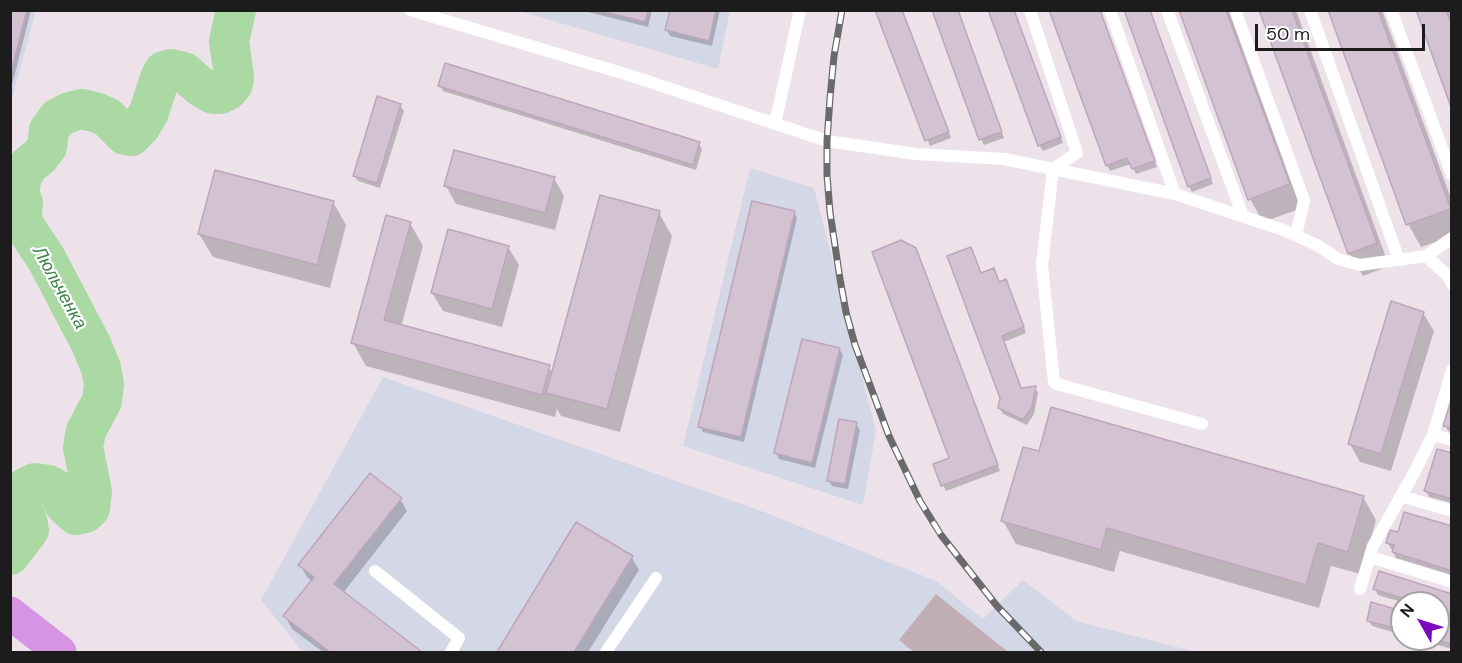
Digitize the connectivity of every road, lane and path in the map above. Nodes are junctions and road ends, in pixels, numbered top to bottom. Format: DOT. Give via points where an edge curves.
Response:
graph roads {
  1 [pos="410,10"];
  2 [pos="800,10"];
  3 [pos="1030,10"];
  4 [pos="1110,10"];
  5 [pos="1167,10"];
  6 [pos="1235,10"];
  7 [pos="1310,10"];
  8 [pos="1391,10"];
  9 [pos="775,123"];
  10 [pos="1053,169"];
  11 [pos="1452,176"];
  12 [pos="1175,194"];
  13 [pos="1243,216"];
  14 [pos="1296,236"];
  15 [pos="1452,238"];
  16 [pos="1426,256"];
  17 [pos="1400,260"];
  18 [pos="1452,284"];
  19 [pos="1452,370"];
  20 [pos="1202,424"];
  21 [pos="1433,435"];
  22 [pos="1452,440"];
  23 [pos="1401,496"];
  24 [pos="1452,511"];
  25 [pos="1370,557"];
  26 [pos="375,571"];
  27 [pos="657,578"];
  28 [pos="1452,582"];
  29 [pos="1360,589"];
  30 [pos="10,613"];
  31 [pos="60,652"];
  32 [pos="451,652"];
  33 [pos="606,652"];
  1 -- 9 [label="lane"];
  2 -- 9 [label="lane"];
  3 -- 10 [label="lane" via="1077,153"];
  4 -- 12 [label="lane"];
  5 -- 13 [label="lane"];
  6 -- 14 [label="lane" via="1304,200"];
  7 -- 17 [label="lane"];
  8 -- 11 [label="lane"];
  9 -- 10 [label="lane" via="827,141 916,154 1004,159"];
  10 -- 12 [label="lane"];
  10 -- 20 [label="lane" via="1042,265 1054,382"];
  12 -- 13 [label="lane"];
  13 -- 14 [label="lane"];
  14 -- 17 [label="lane" via="1338,259 1360,265"];
  15 -- 16 [label="lane"];
  16 -- 17 [label="lane"];
  16 -- 18 [label="lane"];
  19 -- 21 [label="lane"];
  21 -- 22 [label="lane"];
  21 -- 23 [label="lane"];
  23 -- 24 [label="lane"];
  23 -- 25 [label="lane"];
  25 -- 28 [label="lane"];
  25 -- 29 [label="lane"];
  26 -- 32 [label="lane" via="459,638"];
  27 -- 33 [label="lane"];
  30 -- 31 [label="highway"];
}
